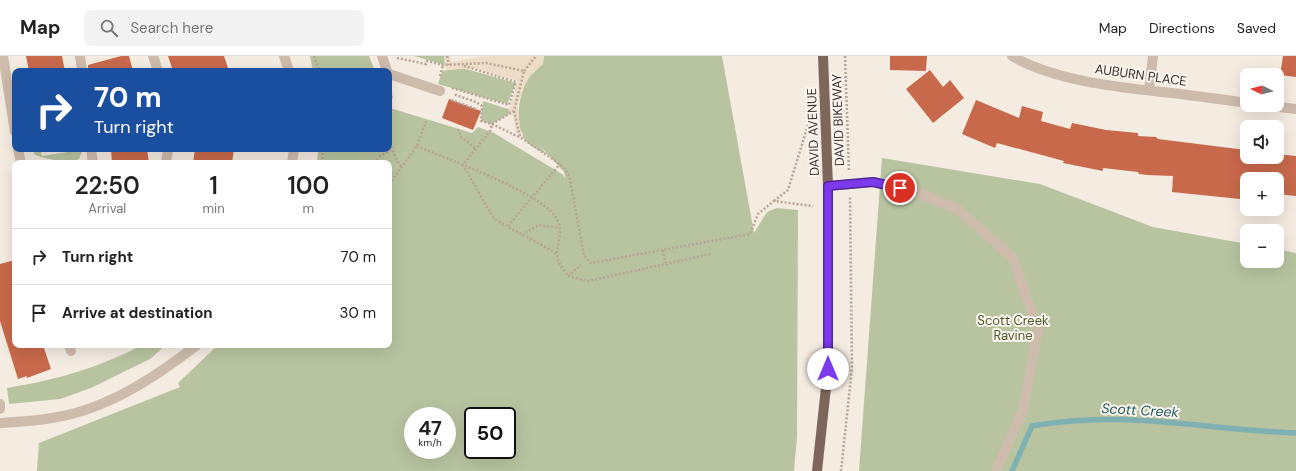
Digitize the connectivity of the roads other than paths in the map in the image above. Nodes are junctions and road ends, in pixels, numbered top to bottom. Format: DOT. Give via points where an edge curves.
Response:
graph roads {
  1 [pos="3,56"];
  2 [pos="80,56"];
  3 [pos="153,56"];
  4 [pos="284,56"];
  5 [pos="382,56"];
  6 [pos="823,56"];
  7 [pos="1012,56"];
  8 [pos="1153,56"];
  9 [pos="82,68"];
  10 [pos="157,68"];
  11 [pos="288,68"];
  12 [pos="386,68"];
  13 [pos="392,75"];
  14 [pos="438,90"];
  15 [pos="1149,90"];
  16 [pos="1240,102"];
  17 [pos="1284,108"];
  18 [pos="1296,109"];
  19 [pos="12,113"];
  20 [pos="828,186"];
  21 [pos="193,348"];
  22 [pos="0,404"];
  23 [pos="0,409"];
  24 [pos="0,423"];
  25 [pos="817,471"];
  26 [pos="996,471"];
  1 -- 19 [label="street"];
  2 -- 9 [label="street"];
  3 -- 10 [label="street"];
  4 -- 11 [label="street"];
  5 -- 12 [label="street"];
  6 -- 20 [label="main road, DAVID AVENUE"];
  7 -- 15 [label="street, AUBURN PLACE" via="1024,63 1077,79"];
  8 -- 15 [label="street"];
  13 -- 14 [label="street"];
  15 -- 16 [label="street, AUBURN PLACE"];
  17 -- 18 [label="street"];
  20 -- 25 [label="main road, DAVID AVENUE" via="828,369"];
  20 -- 26 [label="street" via="873,182 907,190 958,209 1013,258 1038,330 1023,410"];
  21 -- 24 [label="street" via="170,366 112,400 53,418"];
  22 -- 23 [label="street"];
}
